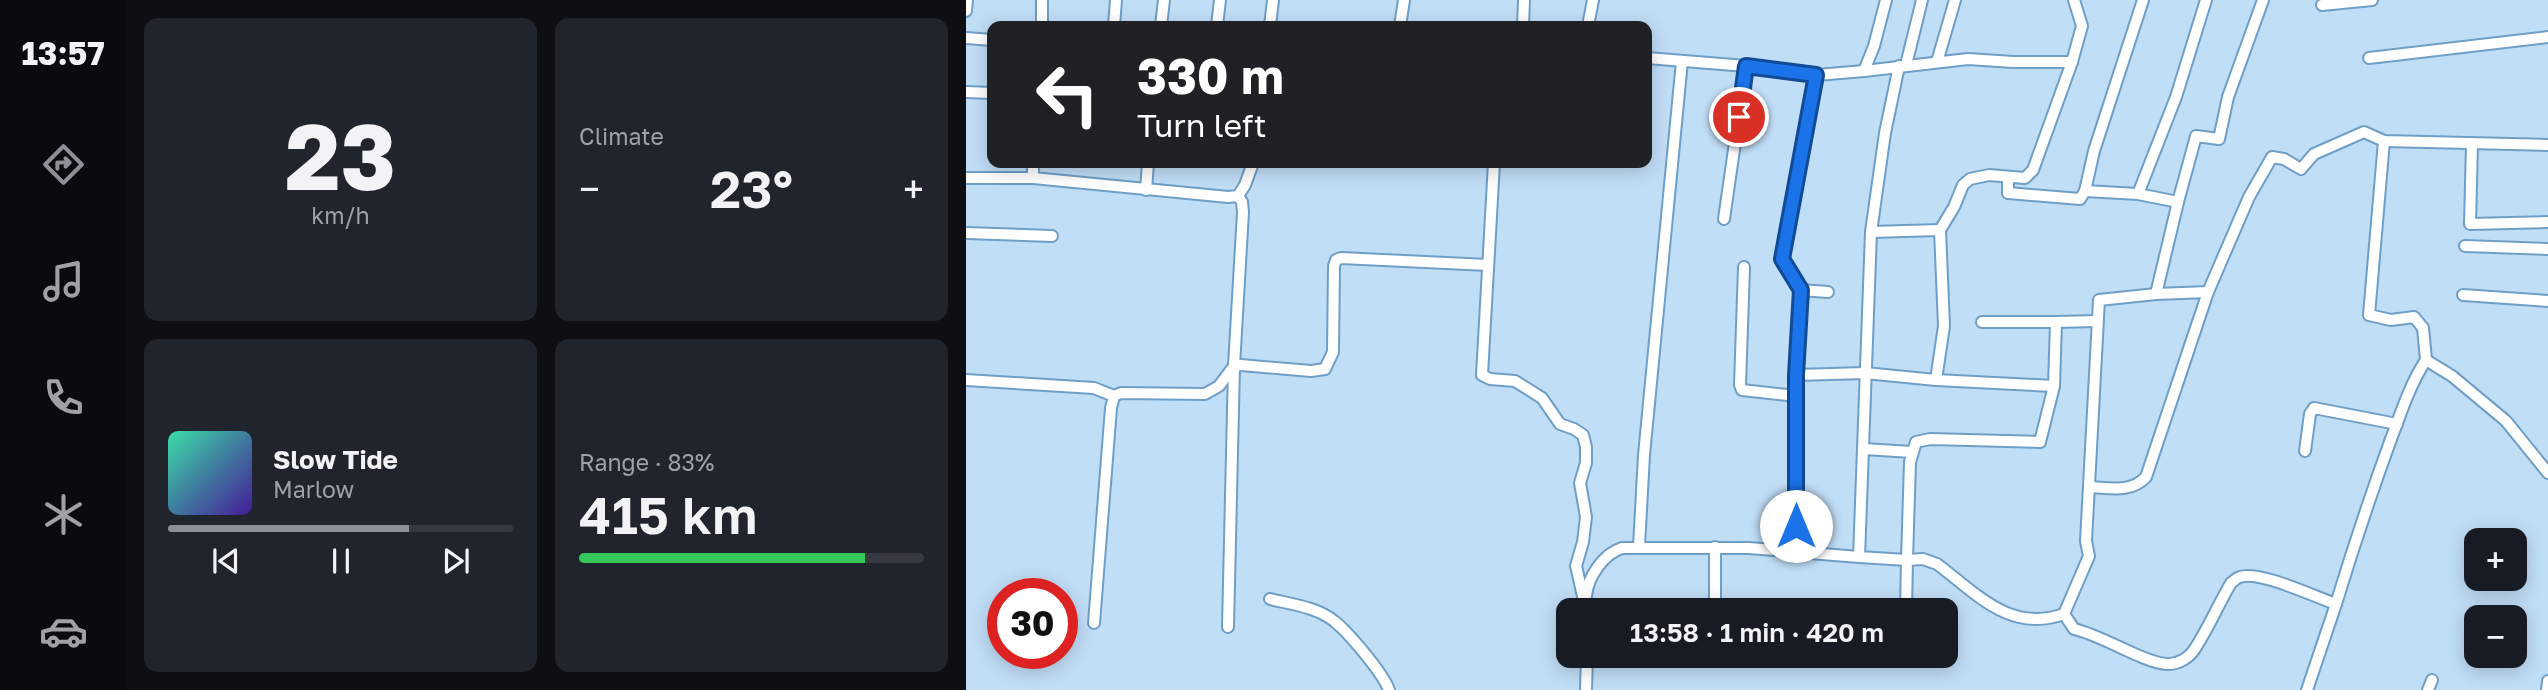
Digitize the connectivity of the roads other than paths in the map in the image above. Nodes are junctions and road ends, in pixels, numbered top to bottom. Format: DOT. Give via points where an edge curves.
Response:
graph roads {
  1 [pos="967,0"];
  2 [pos="1042,0"];
  3 [pos="1116,0"];
  4 [pos="1164,0"];
  5 [pos="1220,0"];
  6 [pos="1273,0"];
  7 [pos="1404,0"];
  8 [pos="1524,0"];
  9 [pos="1593,0"];
  10 [pos="1886,0"];
  11 [pos="1922,0"];
  12 [pos="1955,0"];
  13 [pos="2074,0"];
  14 [pos="2143,0"];
  15 [pos="2206,0"];
  16 [pos="2263,0"];
  17 [pos="2372,0"];
  18 [pos="2322,5"];
  19 [pos="966,11"];
  20 [pos="1042,21"];
  21 [pos="1114,21"];
  22 [pos="1162,21"];
  23 [pos="1218,21"];
  24 [pos="1271,21"];
  25 [pos="1401,21"];
  26 [pos="1523,21"];
  27 [pos="1589,21"];
  28 [pos="2548,37"];
  29 [pos="966,38"];
  30 [pos="987,40"];
  31 [pos="1652,58"];
  32 [pos="2369,58"];
  33 [pos="1682,61"];
  34 [pos="1937,62"];
  35 [pos="2072,62"];
  36 [pos="1746,66"];
  37 [pos="1902,66"];
  38 [pos="1864,71"];
  39 [pos="1816,75"];
  40 [pos="966,92"];
  41 [pos="987,93"];
  42 [pos="2384,141"];
  43 [pos="2472,144"];
  44 [pos="2548,145"];
  45 [pos="1033,168"];
  46 [pos="1148,168"];
  47 [pos="1251,168"];
  48 [pos="1494,168"];
  49 [pos="966,178"];
  50 [pos="1033,178"];
  51 [pos="2008,178"];
  52 [pos="1146,190"];
  53 [pos="2085,191"];
  54 [pos="2138,194"];
  55 [pos="1238,196"];
  56 [pos="2178,202"];
  57 [pos="1724,219"];
  58 [pos="2548,222"];
  59 [pos="1940,230"];
  60 [pos="1871,232"];
  61 [pos="966,233"];
  62 [pos="1052,236"];
  63 [pos="2465,246"];
  64 [pos="2548,249"];
  65 [pos="1488,265"];
  66 [pos="1744,267"];
  67 [pos="1801,290"];
  68 [pos="1828,292"];
  69 [pos="2208,292"];
  70 [pos="2156,294"];
  71 [pos="2463,295"];
  72 [pos="2548,301"];
  73 [pos="2097,321"];
  74 [pos="1982,322"];
  75 [pos="2056,322"];
  76 [pos="2426,360"];
  77 [pos="1234,366"];
  78 [pos="1865,373"];
  79 [pos="1796,375"];
  80 [pos="966,380"];
  81 [pos="1936,380"];
  82 [pos="2054,386"];
  83 [pos="1114,396"];
  84 [pos="1796,396"];
  85 [pos="2397,424"];
  86 [pos="1864,449"];
  87 [pos="2305,451"];
  88 [pos="1912,452"];
  89 [pos="2548,473"];
  90 [pos="2090,487"];
  91 [pos="1639,546"];
  92 [pos="1715,547"];
  93 [pos="1796,552"];
  94 [pos="1859,558"];
  95 [pos="1907,559"];
  96 [pos="1583,598"];
  97 [pos="1586,598"];
  98 [pos="1715,598"];
  99 [pos="1906,598"];
  100 [pos="1270,599"];
  101 [pos="2336,604"];
  102 [pos="2064,614"];
  103 [pos="1094,623"];
  104 [pos="1228,627"];
  105 [pos="1587,668"];
  106 [pos="2548,681"];
  107 [pos="1389,690"];
  108 [pos="1586,690"];
  109 [pos="2306,690"];
  110 [pos="2547,690"];
  1 -- 19 [label="street"];
  2 -- 20 [label="street"];
  3 -- 21 [label="street"];
  4 -- 22 [label="street"];
  5 -- 23 [label="street"];
  6 -- 24 [label="street"];
  7 -- 25 [label="street"];
  8 -- 26 [label="street"];
  9 -- 27 [label="street"];
  10 -- 38 [label="street"];
  11 -- 37 [label="street"];
  12 -- 34 [label="street"];
  13 -- 35 [label="street" via="2082,26"];
  14 -- 53 [label="street"];
  15 -- 54 [label="street" via="2176,97"];
  16 -- 56 [label="street" via="2228,97 2220,139 2196,136"];
  17 -- 18 [label="street"];
  28 -- 32 [label="street"];
  29 -- 30 [label="street"];
  31 -- 33 [label="street"];
  33 -- 36 [label="street"];
  33 -- 91 [label="street"];
  34 -- 35 [label="street"];
  34 -- 37 [label="street"];
  35 -- 51 [label="street" via="2033,170 2025,178"];
  36 -- 39 [label="street"];
  36 -- 57 [label="street"];
  37 -- 38 [label="street"];
  37 -- 60 [label="street" via="1881,156"];
  38 -- 39 [label="street"];
  39 -- 67 [label="street" via="1782,259"];
  40 -- 41 [label="street"];
  42 -- 43 [label="street"];
  42 -- 69 [label="street" via="2364,132 2314,153 2301,169 2272,157 2249,197"];
  42 -- 76 [label="street" via="2369,315 2391,320 2414,317 2423,328"];
  43 -- 44 [label="street"];
  43 -- 58 [label="street" via="2470,224"];
  45 -- 50 [label="street"];
  46 -- 52 [label="street"];
  47 -- 55 [label="street"];
  48 -- 65 [label="street"];
  49 -- 50 [label="street"];
  50 -- 52 [label="street"];
  51 -- 53 [label="street" via="2008,193 2080,199"];
  51 -- 59 [label="street" via="1970,178"];
  52 -- 55 [label="street"];
  53 -- 54 [label="street"];
  54 -- 56 [label="street"];
  55 -- 77 [label="street" via="1243,212"];
  56 -- 70 [label="street"];
  59 -- 60 [label="street"];
  59 -- 81 [label="street" via="1944,326"];
  60 -- 78 [label="street"];
  61 -- 62 [label="street"];
  63 -- 64 [label="street"];
  65 -- 77 [label="street" via="1341,258 1334,266 1333,352 1325,369"];
  65 -- 96 [label="street" via="1482,375 1515,381 1548,403 1560,424 1583,435 1586,463 1580,483 1586,517 1576,566"];
  66 -- 84 [label="street" via="1742,390"];
  67 -- 68 [label="street"];
  67 -- 79 [label="street"];
  69 -- 70 [label="street"];
  69 -- 90 [label="street" via="2146,477 2129,488"];
  70 -- 73 [label="street" via="2099,300"];
  71 -- 72 [label="street"];
  73 -- 75 [label="street"];
  73 -- 90 [label="street"];
  74 -- 75 [label="street"];
  75 -- 82 [label="street"];
  76 -- 85 [label="street"];
  76 -- 89 [label="street" via="2506,421"];
  77 -- 83 [label="street" via="1219,386 1205,394"];
  77 -- 104 [label="street"];
  78 -- 79 [label="street"];
  78 -- 81 [label="street"];
  78 -- 86 [label="street"];
  79 -- 84 [label="street"];
  80 -- 83 [label="street" via="1094,388"];
  81 -- 82 [label="street"];
  82 -- 88 [label="street" via="2040,442 1930,439 1916,442"];
  83 -- 103 [label="street"];
  84 -- 93 [label="street"];
  85 -- 87 [label="street" via="2314,408"];
  85 -- 101 [label="street"];
  86 -- 88 [label="street"];
  86 -- 94 [label="street"];
  88 -- 95 [label="street"];
  90 -- 102 [label="street" via="2089,556"];
  91 -- 92 [label="street"];
  91 -- 97 [label="street" via="1618,549 1605,560 1588,582"];
  92 -- 93 [label="street"];
  92 -- 98 [label="street"];
  93 -- 94 [label="street"];
  94 -- 95 [label="street"];
  95 -- 99 [label="street"];
  95 -- 102 [label="street" via="1937,564 2012,617 2037,620"];
  100 -- 107 [label="street" via="1333,620"];
  101 -- 102 [label="street" via="2278,583 2240,577 2226,591 2193,653 2168,664 2074,629"];
  101 -- 109 [label="street"];
  105 -- 108 [label="street"];
  106 -- 110 [label="street"];
}
